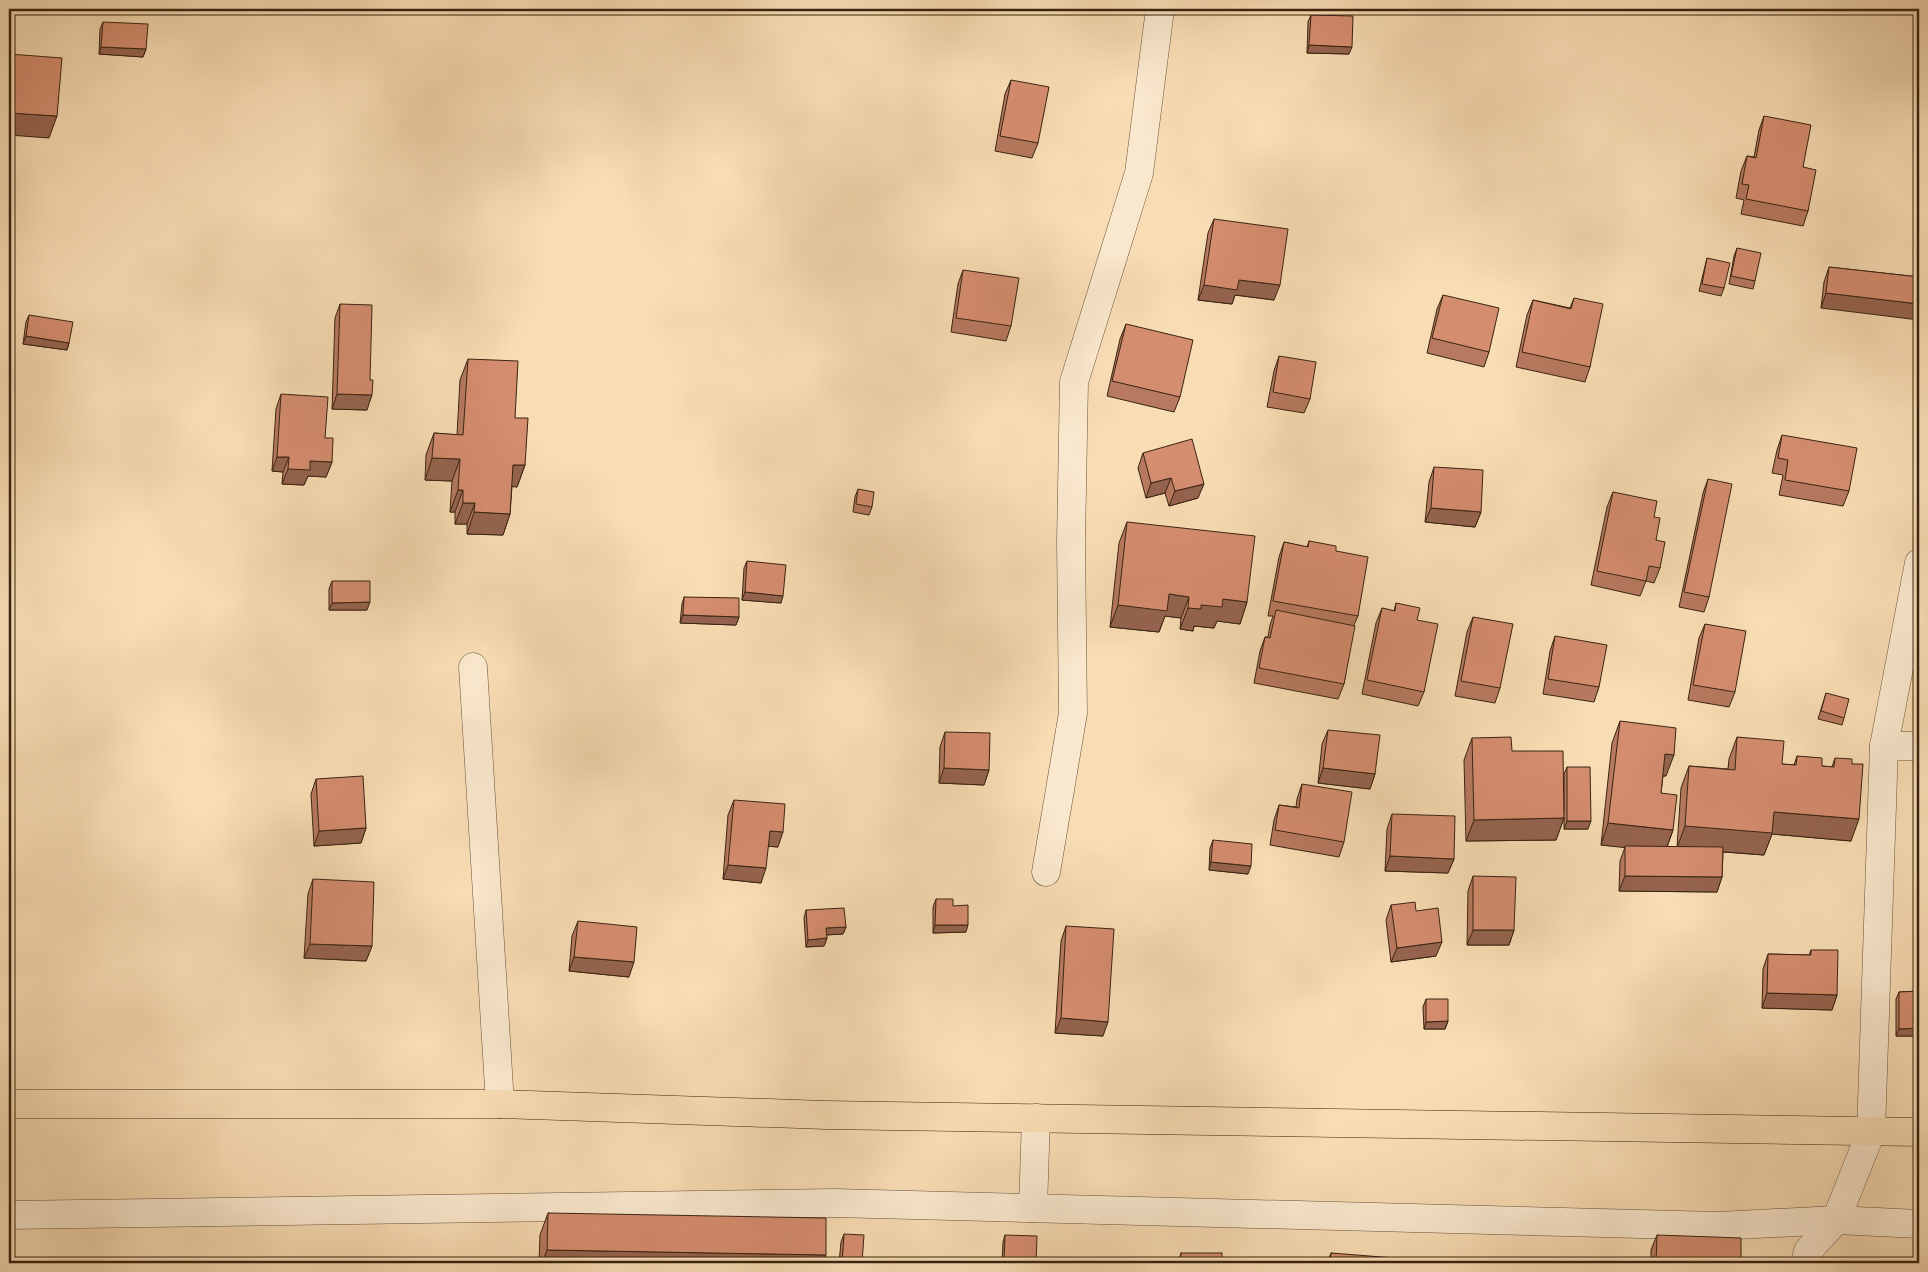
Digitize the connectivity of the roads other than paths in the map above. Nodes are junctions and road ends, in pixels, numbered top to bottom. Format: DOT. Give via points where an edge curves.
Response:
graph roads {
  1 [pos="1160,9"];
  2 [pos="1919,563"];
  3 [pos="473,667"];
  4 [pos="1884,746"];
  5 [pos="1919,746"];
  6 [pos="1046,872"];
  7 [pos="9,1104"];
  8 [pos="500,1104"];
  9 [pos="1036,1118"];
  10 [pos="1871,1132"];
  11 [pos="1919,1132"];
  12 [pos="1033,1208"];
  13 [pos="9,1215"];
  14 [pos="1836,1220"];
  15 [pos="1919,1224"];
  16 [pos="1805,1263"];
  1 -- 6 [label="street" via="1139,172 1074,382 1071,542 1073,713"];
  2 -- 4 [label="street"];
  3 -- 8 [label="street"];
  4 -- 5 [label="street"];
  4 -- 10 [label="street"];
  7 -- 8 [label="main road"];
  8 -- 9 [label="main road" via="816,1115"];
  9 -- 10 [label="main road"];
  9 -- 12 [label="street"];
  10 -- 11 [label="main road"];
  10 -- 14 [label="street"];
  12 -- 13 [label="street" via="835,1203"];
  12 -- 14 [label="street" via="1718,1226"];
  14 -- 15 [label="street"];
  14 -- 16 [label="street" via="1808,1252"];
}
